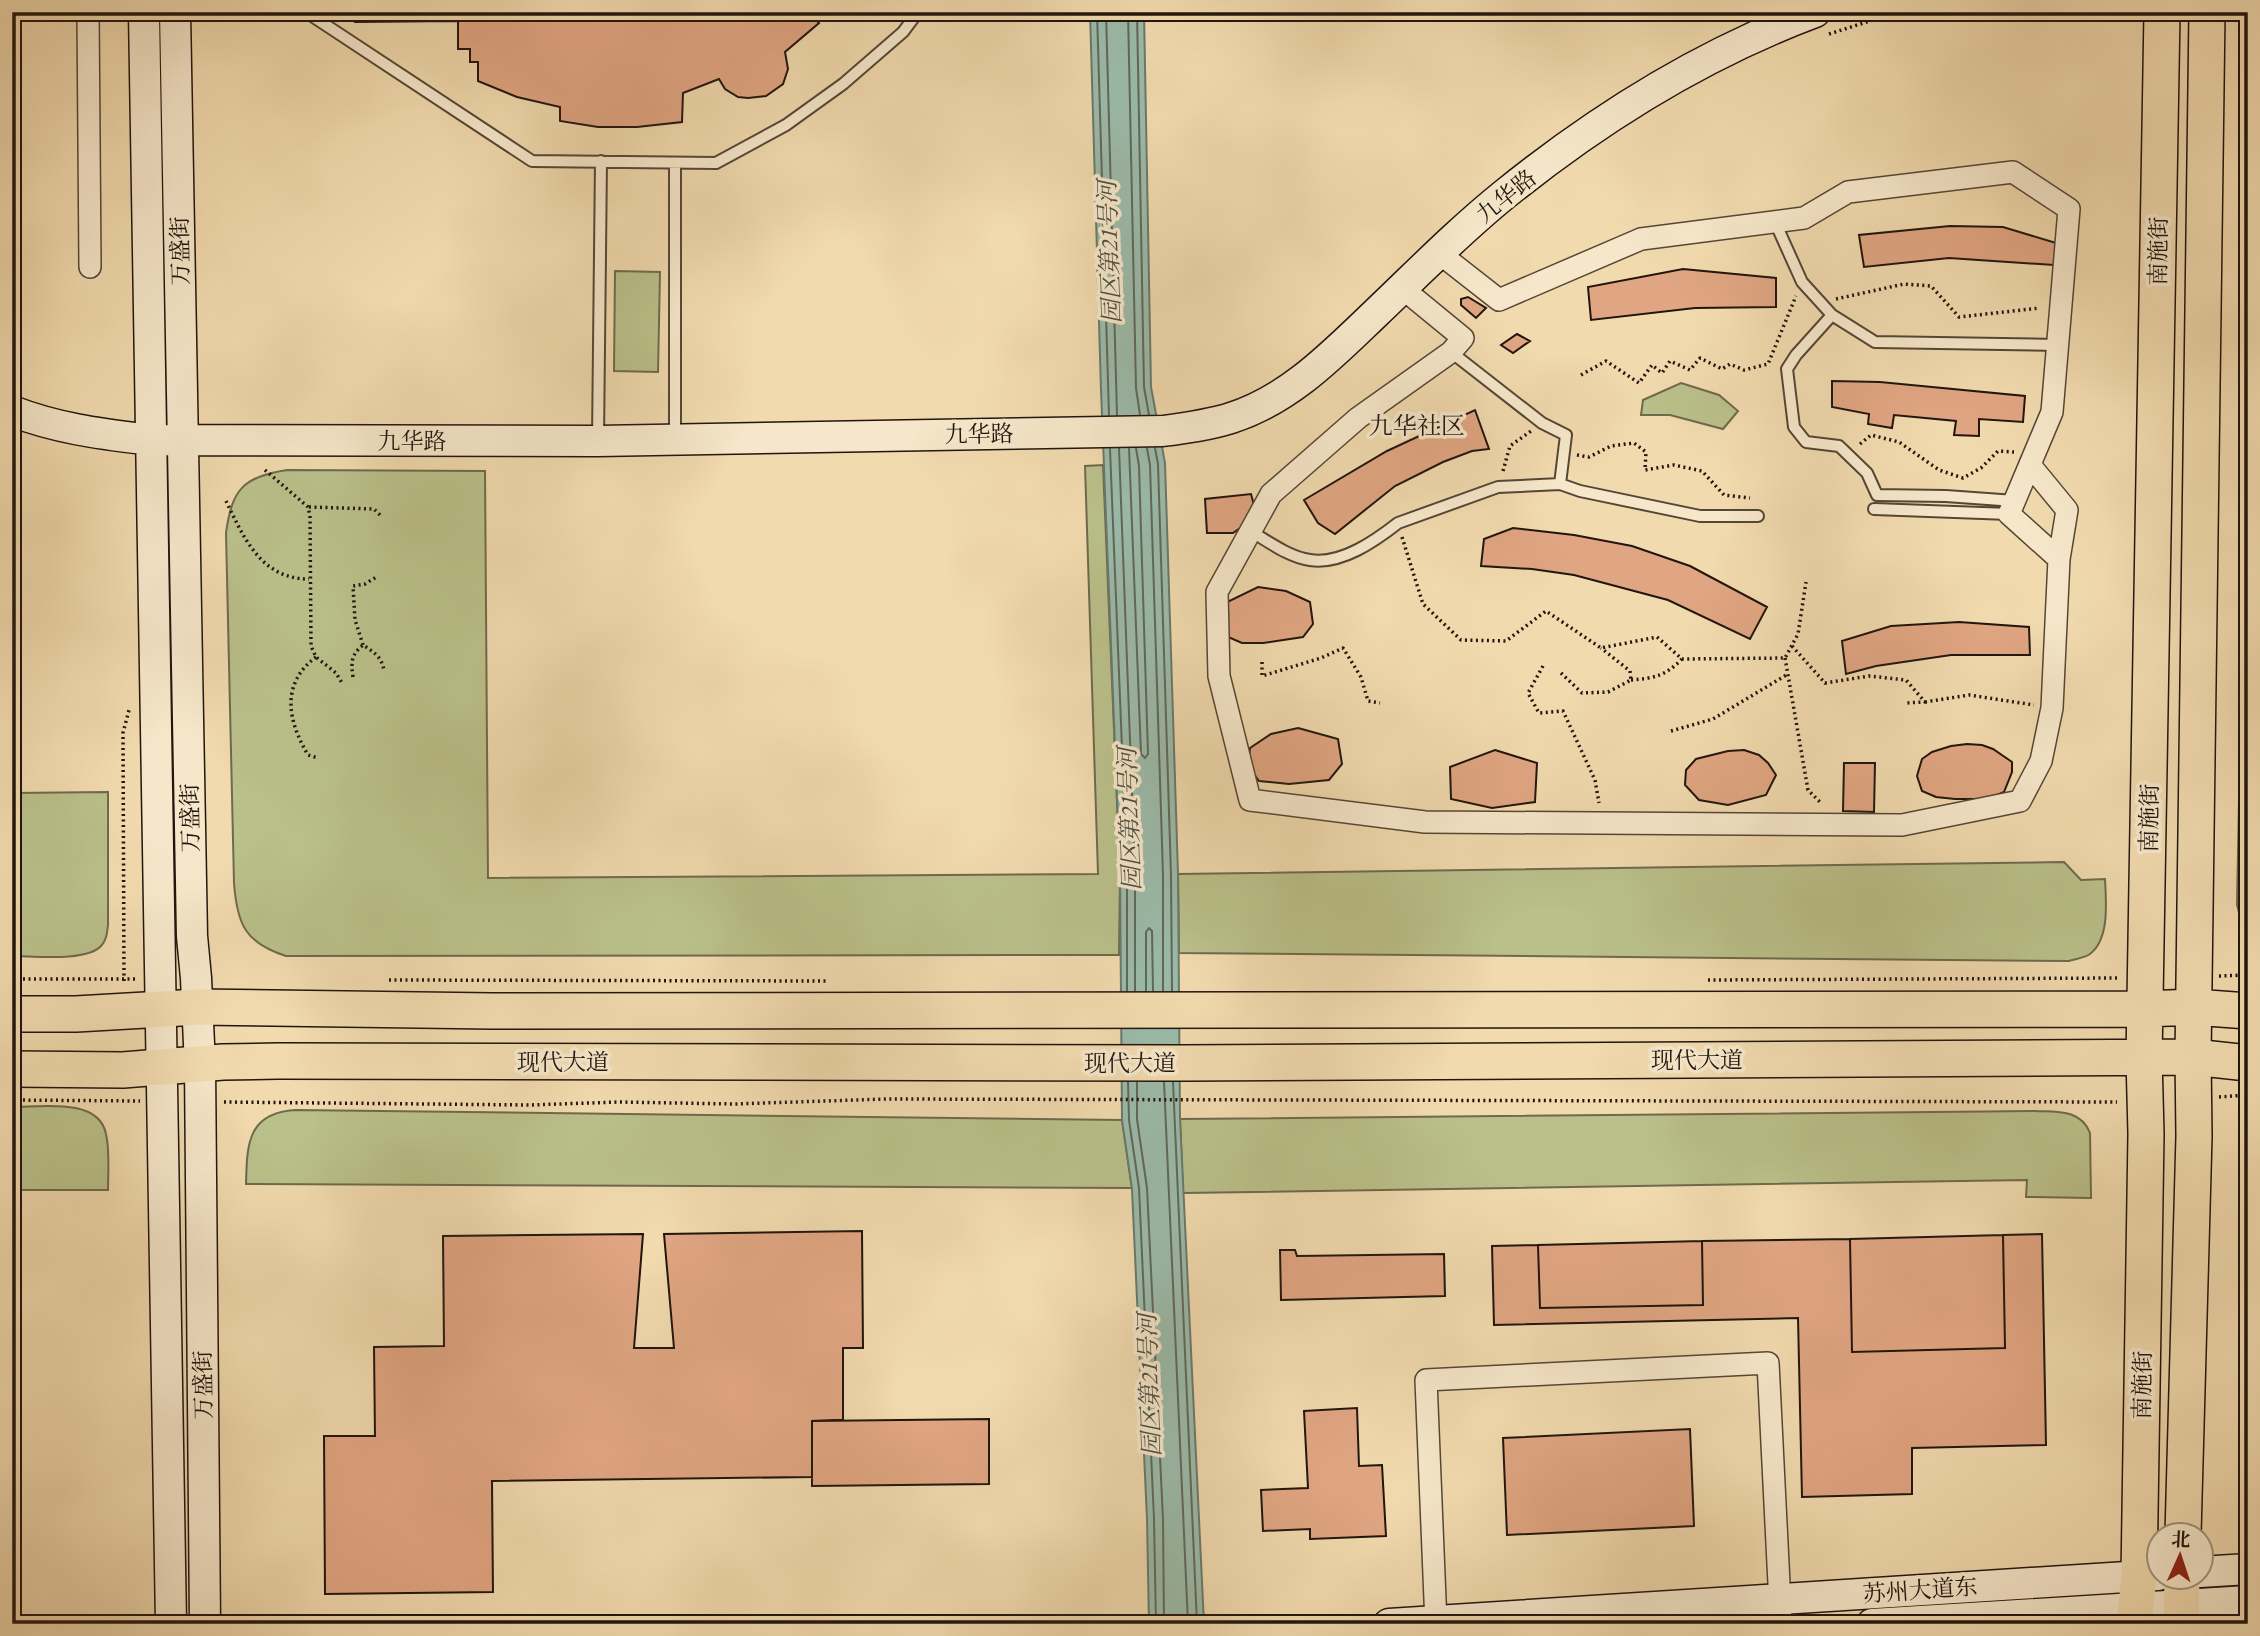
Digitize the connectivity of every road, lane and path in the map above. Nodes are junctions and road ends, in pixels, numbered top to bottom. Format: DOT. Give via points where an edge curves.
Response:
graph roads {
  1 [pos="88,12"];
  2 [pos="144,12"];
  3 [pos="175,12"];
  4 [pos="306,12"];
  5 [pos="918,12"];
  6 [pos="1898,12"];
  7 [pos="2162,12"];
  8 [pos="2207,12"];
  9 [pos="1817,25"];
  10 [pos="601,161"];
  11 [pos="675,163"];
  12 [pos="2241,204"];
  13 [pos="2248,206"];
  14 [pos="1775,222"];
  15 [pos="1439,253"];
  16 [pos="90,267"];
  17 [pos="1802,282"];
  18 [pos="1402,288"];
  19 [pos="2063,298"];
  20 [pos="1820,302"];
  21 [pos="1832,315"];
  22 [pos="2059,345"];
  23 [pos="1451,352"];
  24 [pos="1581,375"];
  25 [pos="12,411"];
  26 [pos="1542,423"];
  27 [pos="151,440"];
  28 [pos="183,440"];
  29 [pos="675,441"];
  30 [pos="598,442"];
  31 [pos="1565,452"];
  32 [pos="1847,454"];
  33 [pos="2032,459"];
  34 [pos="265,470"];
  35 [pos="1560,484"];
  36 [pos="1498,486"];
  37 [pos="1751,498"];
  38 [pos="226,501"];
  39 [pos="308,507"];
  40 [pos="2012,508"];
  41 [pos="1874,509"];
  42 [pos="381,516"];
  43 [pos="1758,516"];
  44 [pos="1398,523"];
  45 [pos="1252,532"];
  46 [pos="2059,559"];
  47 [pos="378,576"];
  48 [pos="309,579"];
  49 [pos="1806,582"];
  50 [pos="363,645"];
  51 [pos="1791,646"];
  52 [pos="1601,649"];
  53 [pos="316,657"];
  54 [pos="1785,658"];
  55 [pos="1682,659"];
  56 [pos="1262,662"];
  57 [pos="1543,666"];
  58 [pos="384,672"];
  59 [pos="1560,673"];
  60 [pos="1788,674"];
  61 [pos="353,677"];
  62 [pos="1631,680"];
  63 [pos="342,683"];
  64 [pos="131,698"];
  65 [pos="1925,702"];
  66 [pos="1905,703"];
  67 [pos="1380,704"];
  68 [pos="2052,708"];
  69 [pos="1671,731"];
  70 [pos="318,758"];
  71 [pos="1602,823"];
  72 [pos="1822,824"];
  73 [pos="2248,975"];
  74 [pos="12,979"];
  75 [pos="378,980"];
  76 [pos="1700,980"];
  77 [pos="835,981"];
  78 [pos="2194,992"];
  79 [pos="2146,993"];
  80 [pos="160,994"];
  81 [pos="124,995"];
  82 [pos="198,1007"];
  83 [pos="2248,1011"];
  84 [pos="12,1014"];
  85 [pos="2193,1057"];
  86 [pos="2144,1058"];
  87 [pos="2248,1063"];
  88 [pos="200,1066"];
  89 [pos="12,1069"];
  90 [pos="162,1085"];
  91 [pos="123,1086"];
  92 [pos="2248,1095"];
  93 [pos="2194,1099"];
  94 [pos="12,1100"];
  95 [pos="200,1102"];
  96 [pos="2145,1102"];
  97 [pos="2183,1520"];
  98 [pos="2248,1569"];
  99 [pos="2214,1571"];
  100 [pos="2142,1595"];
  101 [pos="2248,1601"];
  102 [pos="2182,1602"];
  103 [pos="1780,1612"];
  104 [pos="1436,1622"];
  105 [pos="171,1624"];
  106 [pos="205,1624"];
  107 [pos="1389,1624"];
  108 [pos="1872,1624"];
  1 -- 16 [label="street"];
  2 -- 27 [label="main road, 万盛街"];
  3 -- 28 [label="main road, 万盛街"];
  4 -- 10 [label="lane" via="532,161"];
  5 -- 11 [label="lane" via="903,32 843,84 786,125 716,163"];
  6 -- 9 [label="path"];
  7 -- 79 [label="main road, 南施街"];
  8 -- 78 [label="main road, 南施街"];
  9 -- 15 [label="main road, 九华路" via="1721,55 1617,111 1503,195"];
  10 -- 11 [label="lane"];
  10 -- 30 [label="lane"];
  11 -- 29 [label="lane"];
  12 -- 13 [label="path"];
  14 -- 15 [label="street" via="1641,239 1499,300"];
  14 -- 17 [label="lane"];
  14 -- 19 [label="street" via="1804,218 1848,192 2012,172 2070,209"];
  15 -- 18 [label="main road, 九华路"];
  17 -- 20 [label="lane"];
  17 -- 24 [label="path" via="1768,364 1744,370 1730,364 1722,369 1700,358 1690,370 1670,361 1662,373 1652,365 1639,383 1606,360"];
  18 -- 23 [label="street" via="1463,338"];
  18 -- 29 [label="main road, 九华路" via="1291,388 1233,418 1197,427"];
  19 -- 20 [label="path" via="2037,310 1959,317 1931,286 1904,285"];
  19 -- 22 [label="street"];
  20 -- 21 [label="lane"];
  21 -- 22 [label="lane" via="1875,342"];
  21 -- 32 [label="lane" via="1787,369 1794,427 1806,442 1839,446"];
  22 -- 33 [label="street" via="2052,412"];
  23 -- 26 [label="lane"];
  23 -- 45 [label="street" via="1358,418 1271,494"];
  25 -- 27 [label="main road, 九华路" via="72,430"];
  26 -- 31 [label="lane" via="1566,435"];
  26 -- 36 [label="path" via="1510,446"];
  27 -- 28 [label="main road, 九华路"];
  27 -- 80 [label="main road, 万盛街"];
  28 -- 30 [label="main road, 九华路"];
  28 -- 82 [label="main road, 万盛街" via="192,936"];
  29 -- 30 [label="main road, 九华路"];
  31 -- 35 [label="lane"];
  31 -- 37 [label="path" via="1589,457 1611,446 1634,443 1646,452 1645,470 1674,465 1703,471 1724,495"];
  32 -- 33 [label="path" via="1871,435 1899,442 1939,470 1963,478 1998,451"];
  32 -- 40 [label="lane" via="1867,473 1877,495 1947,496"];
  33 -- 40 [label="street"];
  33 -- 46 [label="street" via="2067,510"];
  34 -- 39 [label="path"];
  35 -- 36 [label="lane"];
  35 -- 43 [label="lane" via="1699,516"];
  36 -- 44 [label="lane"];
  38 -- 48 [label="path" via="250,548 264,562 297,579"];
  39 -- 42 [label="path" via="374,509"];
  39 -- 48 [label="path"];
  40 -- 41 [label="lane"];
  40 -- 46 [label="street"];
  44 -- 45 [label="lane" via="1339,558 1310,561"];
  44 -- 52 [label="path" via="1423,604 1461,640 1506,641 1546,611"];
  45 -- 71 [label="street" via="1217,592 1219,676 1250,800 1425,822"];
  46 -- 68 [label="street"];
  47 -- 50 [label="path" via="353,586 355,620"];
  48 -- 53 [label="path" via="311,646"];
  49 -- 51 [label="path" via="1798,634"];
  50 -- 58 [label="path" via="384,664"];
  50 -- 61 [label="path" via="351,662"];
  51 -- 54 [label="path"];
  51 -- 65 [label="path" via="1825,683 1869,676 1906,680"];
  52 -- 55 [label="path" via="1657,637"];
  52 -- 62 [label="path" via="1630,671"];
  53 -- 63 [label="path"];
  53 -- 70 [label="path" via="302,667 291,700 296,734 308,755"];
  54 -- 55 [label="path"];
  54 -- 60 [label="path"];
  55 -- 62 [label="path" via="1669,672"];
  56 -- 67 [label="path" via="1262,676 1343,648 1362,677 1368,701"];
  57 -- 71 [label="path" via="1528,693 1539,713 1563,711 1595,780"];
  59 -- 62 [label="path" via="1582,693 1608,692"];
  60 -- 69 [label="path" via="1713,719"];
  60 -- 72 [label="path" via="1808,790 1822,804"];
  64 -- 81 [label="path" via="123,733"];
  65 -- 66 [label="path"];
  65 -- 68 [label="path" via="1969,695"];
  68 -- 72 [label="street" via="2041,761 2020,801 1902,825"];
  71 -- 72 [label="street"];
  73 -- 78 [label="path"];
  74 -- 81 [label="path"];
  75 -- 77 [label="path"];
  76 -- 79 [label="path"];
  78 -- 79 [label="main road"];
  78 -- 83 [label="main road"];
  78 -- 85 [label="main road, 南施街"];
  79 -- 82 [label="main road" via="1183,1009"];
  79 -- 86 [label="main road, 南施街"];
  80 -- 81 [label="main road"];
  80 -- 81 [label="path"];
  80 -- 82 [label="main road"];
  80 -- 90 [label="main road, 万盛街"];
  81 -- 84 [label="main road"];
  82 -- 88 [label="main road, 万盛街"];
  85 -- 86 [label="main road, 现代大道"];
  85 -- 87 [label="main road, 现代大道"];
  85 -- 93 [label="main road, 南施街"];
  86 -- 88 [label="main road, 现代大道" via="278,1061"];
  86 -- 96 [label="main road, 南施街"];
  88 -- 90 [label="main road, 现代大道"];
  88 -- 95 [label="main road, 万盛街"];
  89 -- 91 [label="main road, 现代大道"];
  90 -- 91 [label="main road, 现代大道"];
  90 -- 91 [label="path"];
  90 -- 105 [label="main road, 万盛街"];
  91 -- 94 [label="path"];
  92 -- 93 [label="path"];
  93 -- 97 [label="main road, 南施街"];
  95 -- 96 [label="path"];
  95 -- 106 [label="main road, 万盛街"];
  96 -- 100 [label="main road, 南施街"];
  98 -- 99 [label="main road"];
  100 -- 102 [label="main road, 苏州大道东"];
  100 -- 103 [label="main road, 苏州大道东"];
  100 -- 108 [label="main road, 苏州大道东"];
  101 -- 102 [label="main road, 苏州大道东"];
  103 -- 104 [label="main road, 苏州大道东"];
  103 -- 104 [label="street" via="1768,1363 1426,1380"];
  104 -- 107 [label="main road, 苏州大道东"];
}
